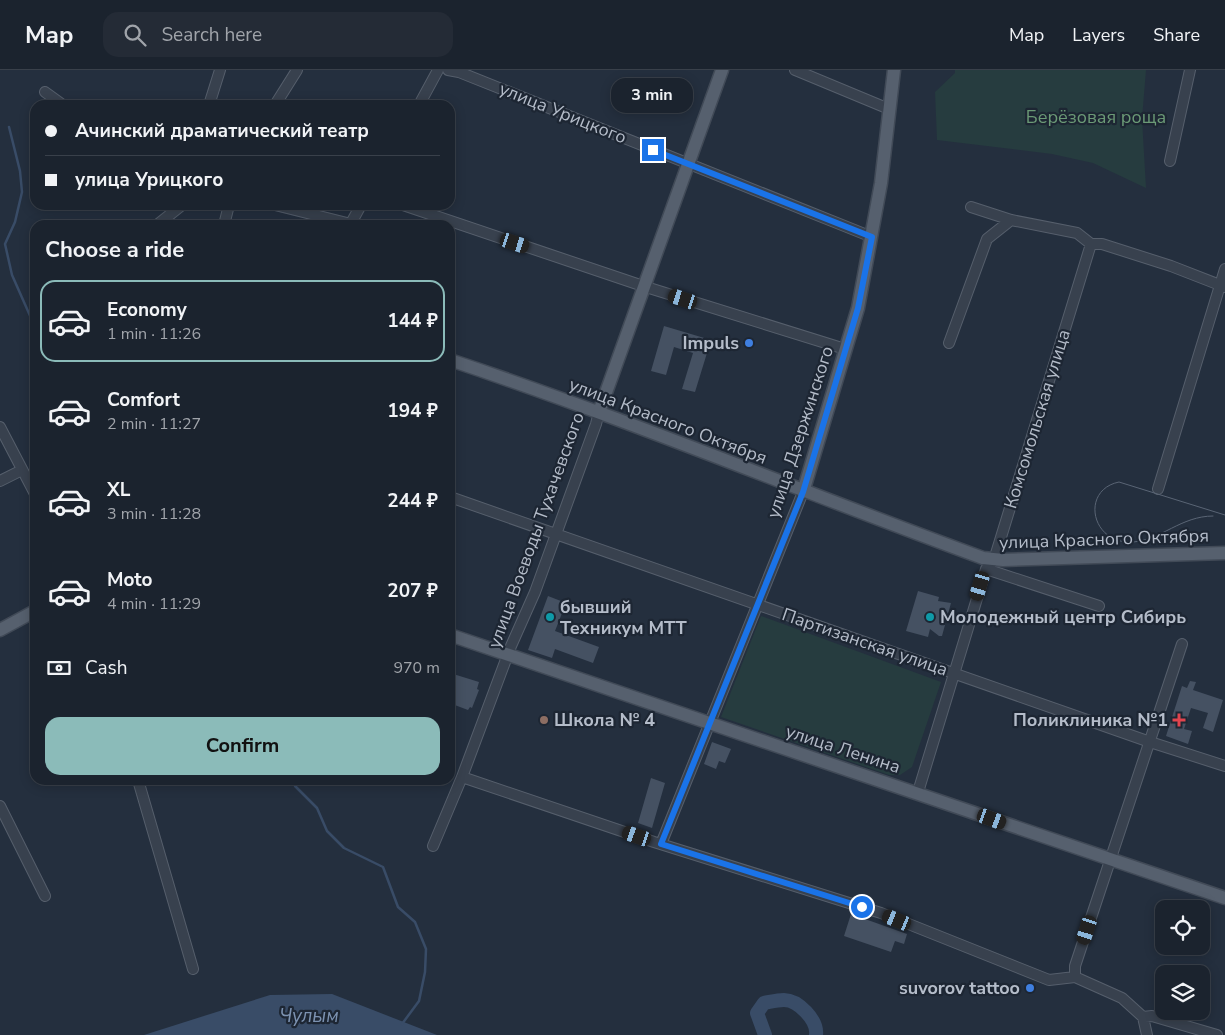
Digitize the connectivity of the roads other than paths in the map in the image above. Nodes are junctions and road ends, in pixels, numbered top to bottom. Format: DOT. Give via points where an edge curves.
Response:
graph roads {
  1 [pos="220,70"];
  2 [pos="297,70"];
  3 [pos="438,70"];
  4 [pos="448,70"];
  5 [pos="722,70"];
  6 [pos="795,70"];
  7 [pos="894,70"];
  8 [pos="1190,70"];
  9 [pos="45,92"];
  10 [pos="56,100"];
  11 [pos="211,100"];
  12 [pos="279,100"];
  13 [pos="422,100"];
  14 [pos="890,108"];
  15 [pos="1170,161"];
  16 [pos="689,164"];
  17 [pos="971,207"];
  18 [pos="176,210"];
  19 [pos="295,210"];
  20 [pos="418,210"];
  21 [pos="163,220"];
  22 [pos="335,220"];
  23 [pos="447,220"];
  24 [pos="1011,220"];
  25 [pos="455,223"];
  26 [pos="872,237"];
  27 [pos="1091,244"];
  28 [pos="1225,268"];
  29 [pos="1222,286"];
  30 [pos="646,288"];
  31 [pos="949,343"];
  32 [pos="845,349"];
  33 [pos="455,362"];
  34 [pos="598,412"];
  35 [pos="0,427"];
  36 [pos="22,470"];
  37 [pos="0,481"];
  38 [pos="30,485"];
  39 [pos="1158,489"];
  40 [pos="803,492"];
  41 [pos="455,499"];
  42 [pos="557,534"];
  43 [pos="1225,553"];
  44 [pos="990,564"];
  45 [pos="757,604"];
  46 [pos="1100,606"];
  47 [pos="30,614"];
  48 [pos="0,630"];
  49 [pos="455,637"];
  50 [pos="1182,644"];
  51 [pos="508,656"];
  52 [pos="953,673"];
  53 [pos="708,724"];
  54 [pos="1150,742"];
  55 [pos="1225,766"];
  56 [pos="462,777"];
  57 [pos="139,785"];
  58 [pos="918,792"];
  59 [pos="0,806"];
  60 [pos="661,844"];
  61 [pos="433,846"];
  62 [pos="1109,859"];
  63 [pos="45,896"];
  64 [pos="1225,898"];
  65 [pos="193,969"];
  66 [pos="1075,977"];
  67 [pos="1143,1017"];
  68 [pos="1147,1035"];
  69 [pos="1217,1035"];
  1 -- 11 [label="street"];
  2 -- 12 [label="street"];
  3 -- 13 [label="street"];
  4 -- 16 [label="street, улица Урицкого"];
  5 -- 16 [label="main road, улица Воеводы Тухачевского"];
  6 -- 14 [label="street"];
  7 -- 14 [label="main road, улица Дзержинского"];
  8 -- 15 [label="street"];
  9 -- 10 [label="street"];
  14 -- 26 [label="main road, улица Дзержинского"];
  16 -- 26 [label="street, улица Урицкого"];
  16 -- 30 [label="main road, улица Воеводы Тухачевского"];
  17 -- 24 [label="street"];
  18 -- 21 [label="street"];
  19 -- 22 [label="street"];
  20 -- 23 [label="street"];
  24 -- 27 [label="street" via="1077,233"];
  24 -- 31 [label="street" via="992,234 983,246"];
  25 -- 30 [label="street"];
  26 -- 32 [label="main road, улица Дзержинского" via="858,308"];
  27 -- 29 [label="street" via="1102,244 1171,266"];
  27 -- 44 [label="street, Комсомольская улица"];
  28 -- 29 [label="street"];
  29 -- 39 [label="street"];
  30 -- 32 [label="street"];
  30 -- 34 [label="main road, улица Воеводы Тухачевского"];
  32 -- 40 [label="main road, улица Дзержинского"];
  33 -- 34 [label="main road, улица Красного Октября"];
  34 -- 40 [label="main road, улица Красного Октября"];
  34 -- 42 [label="street, улица Воеводы Тухачевского"];
  35 -- 36 [label="street"];
  36 -- 37 [label="street"];
  36 -- 38 [label="street"];
  40 -- 44 [label="main road, улица Красного Октября" via="983,558"];
  40 -- 45 [label="street, улица Дзержинского"];
  41 -- 42 [label="street, Партизанская улица"];
  42 -- 45 [label="street, Партизанская улица"];
  42 -- 51 [label="street, улица Воеводы Тухачевского"];
  43 -- 44 [label="main road, улица Красного Октября"];
  44 -- 46 [label="street"];
  44 -- 52 [label="street, Комсомольская улица"];
  45 -- 52 [label="street, Партизанская улица"];
  45 -- 53 [label="street, улица Дзержинского"];
  47 -- 48 [label="main road"];
  49 -- 51 [label="main road, улица Ленина"];
  50 -- 54 [label="street"];
  51 -- 53 [label="main road, улица Ленина"];
  51 -- 56 [label="street, улица Воеводы Тухачевского"];
  52 -- 54 [label="street, Партизанская улица"];
  52 -- 58 [label="street, Комсомольская улица"];
  53 -- 58 [label="main road, улица Ленина"];
  53 -- 60 [label="street, улица Дзержинского"];
  54 -- 55 [label="street, Партизанская улица"];
  54 -- 62 [label="street"];
  56 -- 60 [label="street"];
  56 -- 61 [label="street, улица Воеводы Тухачевского"];
  57 -- 65 [label="street"];
  58 -- 62 [label="main road, улица Ленина"];
  59 -- 63 [label="street"];
  60 -- 66 [label="street" via="881,913 1049,980"];
  62 -- 64 [label="main road, улица Ленина"];
  62 -- 66 [label="street" via="1075,966"];
  66 -- 67 [label="street" via="1122,998"];
  67 -- 68 [label="street"];
  67 -- 69 [label="street" via="1152,1016"];
}
